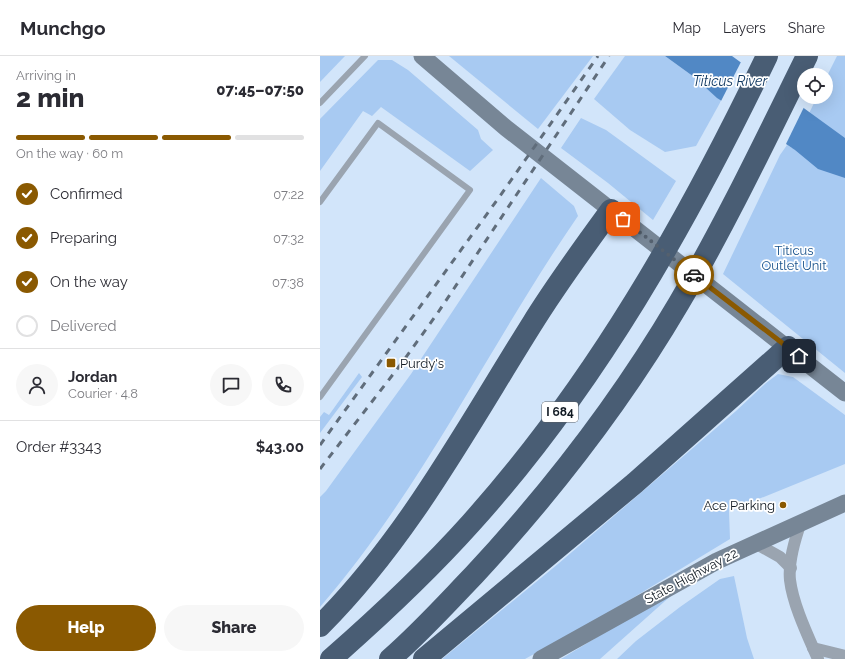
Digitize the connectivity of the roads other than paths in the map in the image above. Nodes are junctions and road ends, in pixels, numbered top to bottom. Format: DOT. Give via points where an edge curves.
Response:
graph roads {
  1 [pos="365,56"];
  2 [pos="422,56"];
  3 [pos="807,56"];
  4 [pos="766,58"];
  5 [pos="320,103"];
  6 [pos="320,202"];
  7 [pos="611,210"];
  8 [pos="788,347"];
  9 [pos="845,393"];
  10 [pos="320,397"];
  11 [pos="845,503"];
  12 [pos="801,522"];
  13 [pos="755,543"];
  14 [pos="791,568"];
  15 [pos="320,626"];
  16 [pos="813,648"];
  17 [pos="845,656"];
  18 [pos="331,659"];
  19 [pos="390,659"];
  20 [pos="424,659"];
  21 [pos="541,659"];
  22 [pos="818,659"];
  1 -- 5 [label="lane"];
  2 -- 7 [label="main road" via="506,128"];
  3 -- 19 [label="highway, I 684" via="716,238 636,369 593,430 500,547"];
  4 -- 18 [label="highway, I 684" via="735,122 647,284 567,403 472,522 422,575"];
  6 -- 10 [label="lane" via="378,123 470,190"];
  7 -- 8 [label="main road"];
  7 -- 15 [label="highway" via="532,323 443,470 417,508 359,583"];
  8 -- 9 [label="main road"];
  8 -- 20 [label="highway" via="635,483"];
  11 -- 12 [label="main road, State Highway 22"];
  12 -- 13 [label="main road, State Highway 22"];
  12 -- 14 [label="street"];
  13 -- 14 [label="street" via="780,557"];
  13 -- 21 [label="main road, State Highway 22" via="657,593"];
  14 -- 16 [label="street" via="790,579 794,597"];
  16 -- 17 [label="street"];
  16 -- 22 [label="street"];
}
